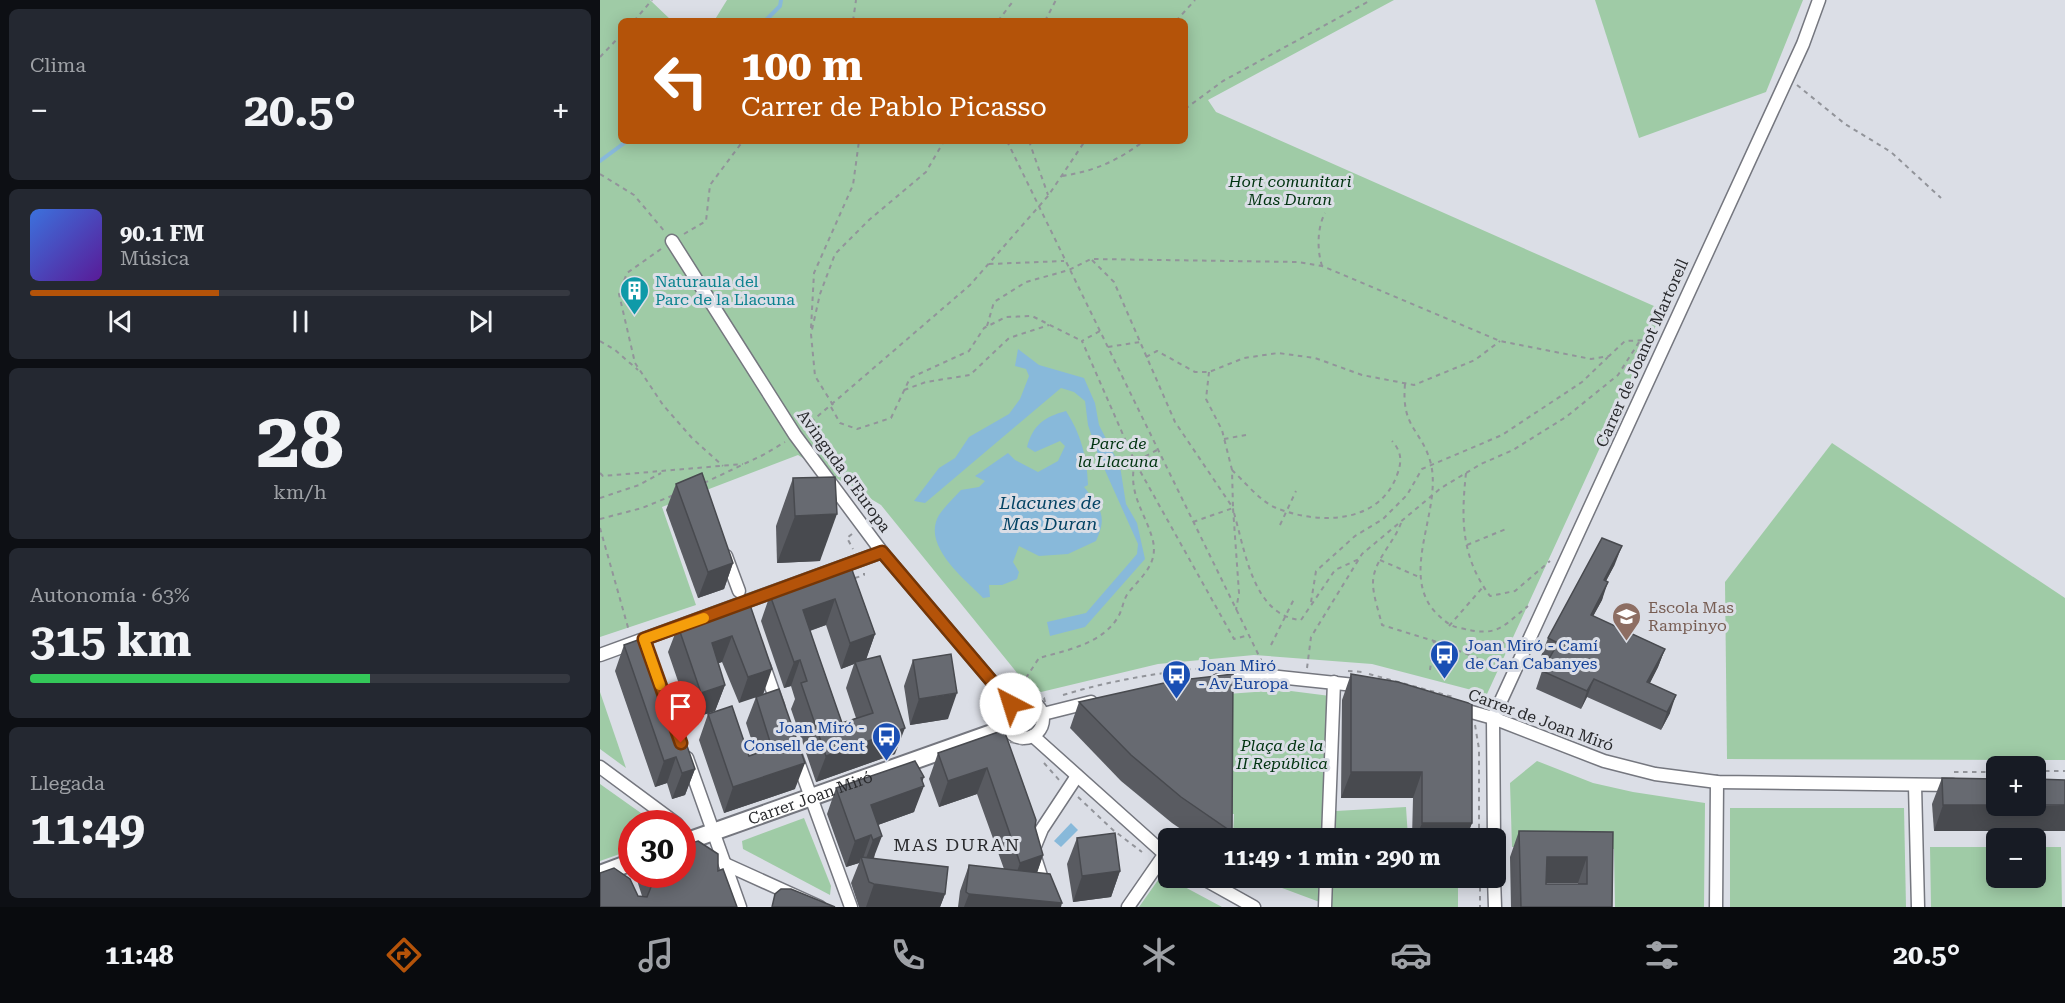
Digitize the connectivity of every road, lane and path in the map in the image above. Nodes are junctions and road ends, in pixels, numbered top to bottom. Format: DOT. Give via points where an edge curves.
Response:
graph roads {
  1 [pos="652,0"];
  2 [pos="856,0"];
  3 [pos="1014,0"];
  4 [pos="1056,0"];
  5 [pos="1195,0"];
  6 [pos="1371,0"];
  7 [pos="1819,0"];
  8 [pos="636,18"];
  9 [pos="853,18"];
  10 [pos="1000,18"];
  11 [pos="1047,18"];
  12 [pos="1179,18"];
  13 [pos="618,38"];
  14 [pos="600,57"];
  15 [pos="1788,77"];
  16 [pos="1188,107"];
  17 [pos="741,144"];
  18 [pos="859,144"];
  19 [pos="942,144"];
  20 [pos="1008,144"];
  21 [pos="1030,144"];
  22 [pos="1083,144"];
  23 [pos="1140,144"];
  24 [pos="600,174"];
  25 [pos="1062,176"];
  26 [pos="1048,196"];
  27 [pos="1941,198"];
  28 [pos="1039,207"];
  29 [pos="1325,213"];
  30 [pos="672,241"];
  31 [pos="1091,259"];
  32 [pos="1065,261"];
  33 [pos="989,264"];
  34 [pos="1322,266"];
  35 [pos="1069,270"];
  36 [pos="1050,325"];
  37 [pos="987,326"];
  38 [pos="1100,332"];
  39 [pos="811,334"];
  40 [pos="1500,340"];
  41 [pos="600,341"];
  42 [pos="1082,341"];
  43 [pos="1140,342"];
  44 [pos="1107,347"];
  45 [pos="1609,356"];
  46 [pos="1146,357"];
  47 [pos="1209,372"];
  48 [pos="642,374"];
  49 [pos="1405,384"];
  50 [pos="904,390"];
  51 [pos="832,406"];
  52 [pos="795,435"];
  53 [pos="1246,435"];
  54 [pos="1224,439"];
  55 [pos="1392,441"];
  56 [pos="1157,450"];
  57 [pos="1135,462"];
  58 [pos="746,464"];
  59 [pos="1431,464"];
  60 [pos="723,466"];
  61 [pos="1232,470"];
  62 [pos="664,471"];
  63 [pos="600,473"];
  64 [pos="1466,473"];
  65 [pos="699,485"];
  66 [pos="1296,491"];
  67 [pos="680,493"];
  68 [pos="1433,495"];
  69 [pos="600,498"];
  70 [pos="1233,508"];
  71 [pos="1286,511"];
  72 [pos="600,519"];
  73 [pos="1401,521"];
  74 [pos="1193,522"];
  75 [pos="1280,525"];
  76 [pos="600,528"];
  77 [pos="1506,529"];
  78 [pos="1467,545"];
  79 [pos="723,549"];
  80 [pos="882,552"];
  81 [pos="1359,559"];
  82 [pos="1380,560"];
  83 [pos="1550,561"];
  84 [pos="1420,578"];
  85 [pos="1484,587"];
  86 [pos="1295,597"];
  87 [pos="1311,602"];
  88 [pos="742,603"];
  89 [pos="1528,606"];
  90 [pos="1236,610"];
  91 [pos="1285,617"];
  92 [pos="1449,626"];
  93 [pos="629,631"];
  94 [pos="1249,635"];
  95 [pos="644,639"];
  96 [pos="1434,641"];
  97 [pos="1514,641"];
  98 [pos="1271,645"];
  99 [pos="759,652"];
  100 [pos="649,654"];
  101 [pos="600,655"];
  102 [pos="1263,665"];
  103 [pos="1307,668"];
  104 [pos="1430,670"];
  105 [pos="1206,682"];
  106 [pos="1334,682"];
  107 [pos="1378,689"];
  108 [pos="1012,699"];
  109 [pos="1104,699"];
  110 [pos="1440,703"];
  111 [pos="1471,712"];
  112 [pos="1046,713"];
  113 [pos="782,717"];
  114 [pos="1493,718"];
  115 [pos="999,734"];
  116 [pos="1035,738"];
  117 [pos="790,739"];
  118 [pos="681,743"];
  119 [pos="1042,759"];
  120 [pos="600,767"];
  121 [pos="2046,771"];
  122 [pos="2065,771"];
  123 [pos="1077,776"];
  124 [pos="1717,782"];
  125 [pos="1915,785"];
  126 [pos="1964,785"];
  127 [pos="1069,789"];
  128 [pos="811,797"];
  129 [pos="658,810"];
  130 [pos="1328,828"];
  131 [pos="1479,828"];
  132 [pos="1494,828"];
  133 [pos="714,831"];
  134 [pos="696,838"];
  135 [pos="1158,853"];
  136 [pos="1158,856"];
  137 [pos="725,864"];
  138 [pos="1158,867"];
  139 [pos="618,871"];
  140 [pos="600,874"];
  141 [pos="1220,888"];
  142 [pos="1326,888"];
  143 [pos="1480,888"];
  144 [pos="1494,888"];
  145 [pos="740,907"];
  146 [pos="820,907"];
  147 [pos="851,907"];
  148 [pos="1051,907"];
  149 [pos="1128,907"];
  150 [pos="1254,907"];
  151 [pos="1325,907"];
  152 [pos="1480,907"];
  153 [pos="1495,907"];
  154 [pos="1716,907"];
  155 [pos="1918,907"];
  1 -- 8 [label="path"];
  2 -- 9 [label="path"];
  3 -- 10 [label="path"];
  4 -- 11 [label="path"];
  5 -- 12 [label="path"];
  6 -- 16 [label="path" via="1223,81"];
  7 -- 15 [label="street, Carrer de Joanot Martorell"];
  13 -- 14 [label="path"];
  15 -- 27 [label="path" via="1845,124 1891,152"];
  15 -- 114 [label="street, Carrer de Joanot Martorell"];
  17 -- 30 [label="path" via="710,185 706,221"];
  18 -- 39 [label="path" via="853,185 814,273"];
  19 -- 39 [label="path" via="926,172 835,254"];
  20 -- 28 [label="path"];
  21 -- 26 [label="path"];
  22 -- 25 [label="path"];
  23 -- 25 [label="path" via="1120,159"];
  24 -- 30 [label="path" via="634,195"];
  25 -- 26 [label="path"];
  26 -- 28 [label="path"];
  28 -- 32 [label="path"];
  28 -- 33 [label="path"];
  29 -- 34 [label="path" via="1320,222"];
  30 -- 48 [label="path" via="627,273 619,294 635,363"];
  30 -- 52 [label="street, Avinguda d'Europa"];
  31 -- 34 [label="path" via="1298,261"];
  31 -- 35 [label="path"];
  31 -- 43 [label="path" via="1114,282"];
  32 -- 33 [label="path"];
  32 -- 35 [label="path"];
  33 -- 51 [label="path"];
  34 -- 40 [label="path"];
  35 -- 37 [label="path" via="1026,282 994,302"];
  35 -- 38 [label="path"];
  36 -- 37 [label="path" via="1032,316 1006,317"];
  36 -- 42 [label="path"];
  36 -- 50 [label="path" via="1009,338 970,375"];
  37 -- 50 [label="path" via="969,351 910,378"];
  38 -- 42 [label="path"];
  38 -- 44 [label="path"];
  39 -- 51 [label="path" via="815,376"];
  40 -- 45 [label="path" via="1591,359"];
  40 -- 49 [label="path" via="1474,360 1414,385"];
  41 -- 48 [label="path"];
  42 -- 57 [label="path"];
  43 -- 44 [label="path"];
  43 -- 46 [label="path"];
  44 -- 56 [label="path"];
  45 -- 59 [label="path" via="1582,382 1502,435"];
  45 -- 64 [label="path" via="1625,341 1641,339 1618,375 1566,417"];
  46 -- 47 [label="path" via="1157,351 1195,372"];
  46 -- 70 [label="path" via="1175,422"];
  47 -- 49 [label="path" via="1244,358 1278,353 1315,358 1362,375"];
  47 -- 54 [label="path" via="1206,399"];
  48 -- 60 [label="path" via="692,438"];
  49 -- 59 [label="path" via="1403,405 1410,427"];
  50 -- 51 [label="path" via="891,418 857,429 840,423"];
  51 -- 52 [label="path"];
  52 -- 58 [label="path"];
  52 -- 80 [label="street, Avinguda d'Europa"];
  53 -- 54 [label="path"];
  54 -- 61 [label="path"];
  55 -- 71 [label="path" via="1399,450 1401,465 1394,484 1377,505 1348,517 1318,518"];
  56 -- 57 [label="path"];
  56 -- 74 [label="path"];
  57 -- 94 [label="path" via="1234,639"];
  57 -- 108 [label="path" via="1136,502 1153,541 1153,560 1127,594 1118,618 1101,635 1080,646 1039,658"];
  58 -- 60 [label="path"];
  58 -- 65 [label="path"];
  59 -- 68 [label="path"];
  59 -- 87 [label="path" via="1383,519 1355,536 1316,572"];
  60 -- 62 [label="path"];
  61 -- 70 [label="path"];
  61 -- 71 [label="path" via="1271,506"];
  62 -- 63 [label="path" via="603,476"];
  62 -- 69 [label="path" via="639,485"];
  64 -- 68 [label="path"];
  64 -- 78 [label="path" via="1461,518"];
  66 -- 71 [label="path"];
  67 -- 72 [label="path"];
  68 -- 73 [label="path"];
  68 -- 84 [label="path"];
  70 -- 74 [label="path"];
  70 -- 90 [label="path" via="1239,593"];
  70 -- 91 [label="path" via="1254,580 1273,609"];
  71 -- 75 [label="path"];
  73 -- 81 [label="path"];
  73 -- 82 [label="path" via="1396,537"];
  74 -- 90 [label="path"];
  76 -- 93 [label="path"];
  77 -- 78 [label="path"];
  78 -- 85 [label="path" via="1476,576"];
  79 -- 88 [label="street"];
  80 -- 88 [label="street"];
  80 -- 108 [label="street, Avinguda d'Europa"];
  81 -- 87 [label="path" via="1335,570"];
  81 -- 103 [label="path" via="1311,637"];
  82 -- 84 [label="path"];
  82 -- 96 [label="path" via="1372,582 1382,625"];
  83 -- 85 [label="path" via="1515,591 1490,596"];
  84 -- 92 [label="path" via="1427,604"];
  85 -- 92 [label="path"];
  86 -- 91 [label="path"];
  87 -- 91 [label="path" via="1301,620"];
  88 -- 95 [label="street"];
  89 -- 92 [label="path" via="1502,628 1484,634"];
  90 -- 94 [label="path"];
  91 -- 98 [label="path"];
  94 -- 102 [label="path"];
  95 -- 100 [label="street"];
  95 -- 101 [label="street"];
  96 -- 97 [label="path" via="1487,662 1505,641"];
  96 -- 104 [label="path"];
  99 -- 113 [label="street"];
  105 -- 106 [label="street" via="1269,676"];
  106 -- 107 [label="street"];
  106 -- 130 [label="street"];
  108 -- 112 [label="street" via="1029,700"];
  108 -- 112 [label="path" via="1044,698"];
  108 -- 115 [label="street"];
  108 -- 115 [label="path" via="993,715"];
  109 -- 112 [label="street"];
  110 -- 111 [label="street, Carrer de Joan Miró"];
  111 -- 114 [label="street, Carrer de Joan Miró"];
  111 -- 131 [label="path" via="1479,748"];
  112 -- 116 [label="street"];
  114 -- 124 [label="street, Carrer de Joan Miró" via="1604,761 1655,774"];
  114 -- 132 [label="street"];
  115 -- 116 [label="street"];
  115 -- 116 [label="path" via="1003,743 1031,748"];
  115 -- 128 [label="street, Carrer Joan Miró"];
  116 -- 123 [label="street"];
  117 -- 128 [label="street"];
  118 -- 133 [label="street"];
  119 -- 127 [label="path"];
  120 -- 129 [label="street"];
  121 -- 122 [label="path"];
  123 -- 127 [label="street"];
  123 -- 135 [label="street"];
  124 -- 125 [label="street, Carrer de Joan Miró"];
  124 -- 154 [label="street"];
  125 -- 126 [label="street, Carrer de Joan Miró"];
  125 -- 155 [label="street"];
  127 -- 136 [label="path" via="1113,830"];
  127 -- 148 [label="street" via="1039,824 1033,851"];
  128 -- 133 [label="street, Carrer Joan Miró"];
  128 -- 147 [label="street"];
  133 -- 134 [label="street, Carrer Joan Miró"];
  133 -- 137 [label="street"];
  137 -- 145 [label="street"];
  137 -- 146 [label="street"];
  138 -- 149 [label="street"];
  139 -- 140 [label="street"];
  141 -- 150 [label="street"];
  142 -- 151 [label="street"];
  143 -- 152 [label="path"];
  144 -- 153 [label="street"];
}
